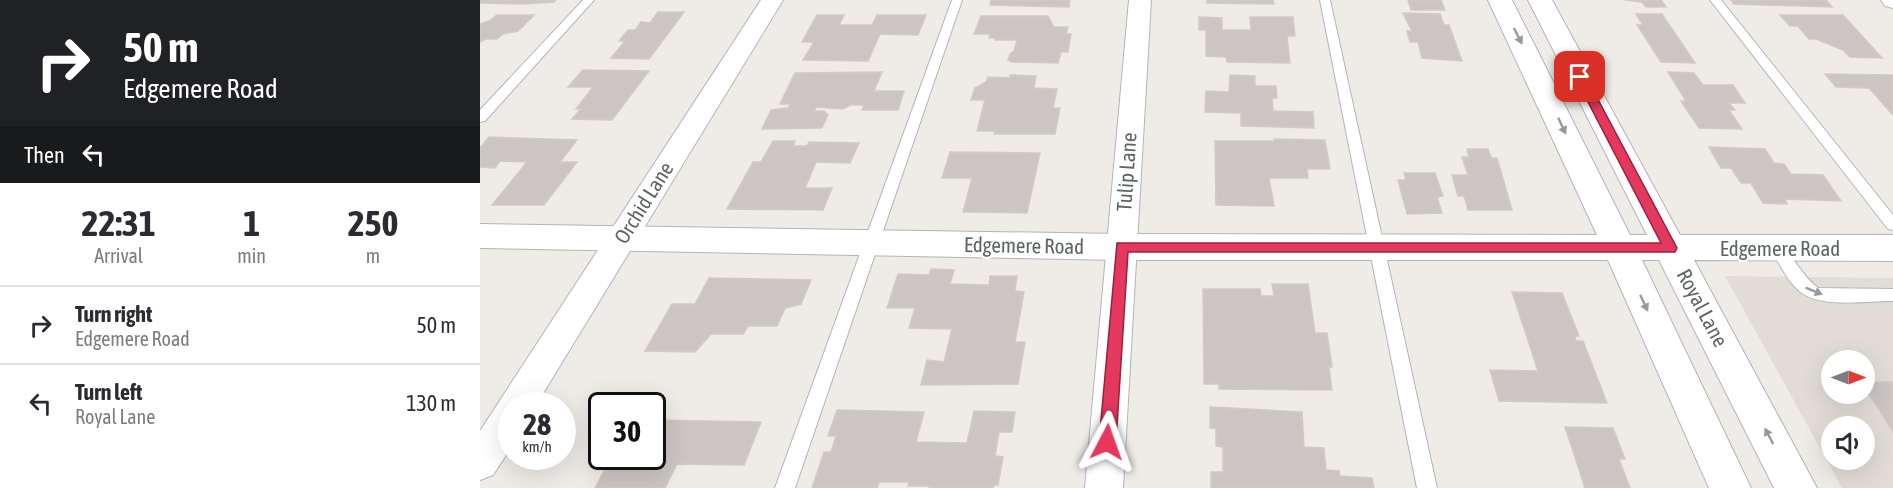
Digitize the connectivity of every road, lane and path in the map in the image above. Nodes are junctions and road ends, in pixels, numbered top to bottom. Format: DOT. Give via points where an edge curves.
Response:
graph roads {
  1 [pos="589,0"];
  2 [pos="772,0"];
  3 [pos="957,0"];
  4 [pos="1140,0"];
  5 [pos="1325,0"];
  6 [pos="1500,0"];
  7 [pos="1540,0"];
  8 [pos="1715,0"];
  9 [pos="480,118"];
  10 [pos="1893,225"];
  11 [pos="480,236"];
  12 [pos="621,239"];
  13 [pos="871,244"];
  14 [pos="1121,247"];
  15 [pos="1671,248"];
  16 [pos="1777,248"];
  17 [pos="1893,248"];
  18 [pos="1378,249"];
  19 [pos="1619,249"];
  20 [pos="1893,295"];
  21 [pos="525,392"];
  22 [pos="498,435"];
  23 [pos="480,463"];
  24 [pos="784,488"];
  25 [pos="1104,488"];
  26 [pos="1427,488"];
  27 [pos="1730,488"];
  28 [pos="1796,488"];
  1 -- 9 [label="lane"];
  2 -- 12 [label="street, Orchid Lane"];
  3 -- 13 [label="lane"];
  4 -- 14 [label="street, Tulip Lane"];
  5 -- 18 [label="lane"];
  6 -- 19 [label="street, one-way"];
  7 -- 15 [label="street, Royal Lane"];
  8 -- 10 [label="lane"];
  11 -- 12 [label="street, Edgemere Road"];
  12 -- 13 [label="street, Edgemere Road"];
  12 -- 21 [label="street, Orchid Lane"];
  13 -- 14 [label="street, Edgemere Road"];
  13 -- 24 [label="lane"];
  14 -- 18 [label="street, Edgemere Road"];
  14 -- 25 [label="street, Tulip Lane"];
  15 -- 16 [label="street, Edgemere Road"];
  15 -- 19 [label="street, Edgemere Road"];
  28 -- 15 [label="street, Royal Lane, one-way"];
  16 -- 17 [label="street, Edgemere Road"];
  16 -- 20 [label="lane, one-way" via="1810,292"];
  18 -- 19 [label="street, Edgemere Road"];
  18 -- 26 [label="lane"];
  19 -- 27 [label="street, one-way"];
  22 -- 23 [label="street"];
}
